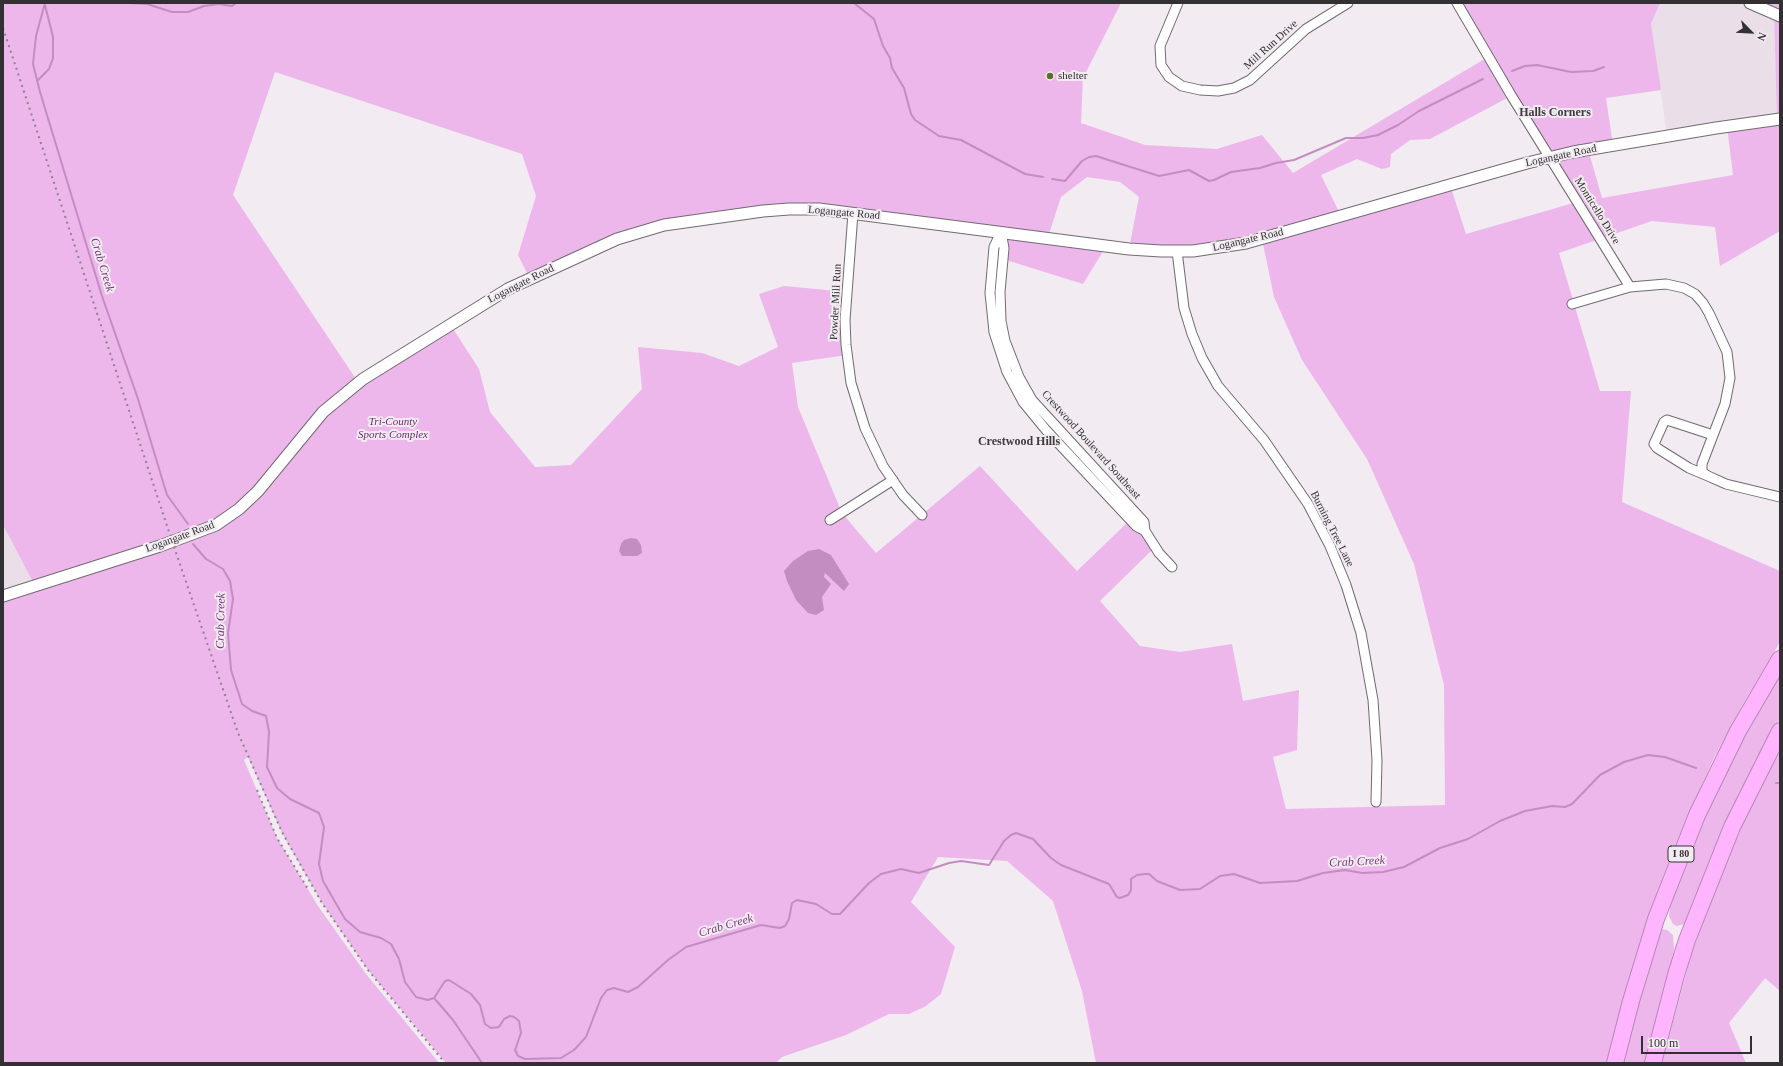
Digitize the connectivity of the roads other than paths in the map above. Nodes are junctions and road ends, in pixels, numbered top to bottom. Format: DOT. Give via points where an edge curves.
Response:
graph roads {
  1 [pos="1178,3"];
  2 [pos="1348,3"];
  3 [pos="1457,3"];
  4 [pos="1750,3"];
  5 [pos="1780,16"];
  6 [pos="1780,119"];
  7 [pos="1551,157"];
  8 [pos="853,213"];
  9 [pos="1001,232"];
  10 [pos="1176,251"];
  11 [pos="1630,288"];
  12 [pos="1572,304"];
  13 [pos="1713,435"];
  14 [pos="1708,476"];
  15 [pos="893,480"];
  16 [pos="1780,497"];
  17 [pos="922,515"];
  18 [pos="830,520"];
  19 [pos="1172,567"];
  20 [pos="3,596"];
  21 [pos="1780,659"];
  22 [pos="1780,731"];
  23 [pos="1376,802"];
  24 [pos="1615,1063"];
  25 [pos="1653,1063"];
  1 -- 2 [label="street, Mill Run Drive" via="1160,46 1161,65 1169,77 1182,86 1195,90 1218,91 1234,88 1250,80 1306,29"];
  3 -- 7 [label="street, Monticello Drive"];
  4 -- 5 [label="street"];
  6 -- 7 [label="street, Logangate Road"];
  7 -- 10 [label="street, Logangate Road" via="1246,243"];
  7 -- 11 [label="street, Monticello Drive"];
  8 -- 9 [label="street, Logangate Road"];
  8 -- 15 [label="street, Powder Mill Run" via="845,320 848,368 864,428"];
  8 -- 20 [label="street, Logangate Road" via="789,209 664,225 616,239 553,267 487,301 347,390 308,428 258,491 222,522 160,546"];
  9 -- 10 [label="street, Logangate Road" via="1129,248"];
  9 -- 19 [label="street, Crestwood Boulevard Southeast" via="1004,248 1000,292 1001,321 1012,360 1029,402 1046,430 1136,526 1145,531"];
  10 -- 23 [label="street, Burning Tree Lane" via="1184,308 1202,358 1218,386 1264,440 1308,504 1330,546 1346,585 1361,633 1373,700 1377,760"];
  11 -- 12 [label="street"];
  11 -- 13 [label="street" via="1660,284 1679,287 1700,299 1709,312 1727,352 1730,378 1725,404"];
  13 -- 14 [label="street" via="1702,464 1702,472"];
  13 -- 14 [label="street" via="1667,420 1654,444 1683,464"];
  14 -- 16 [label="street" via="1726,484"];
  15 -- 17 [label="street, Powder Mill Run"];
  15 -- 18 [label="street"];
  21 -- 24 [label="highway, I 80" via="1738,731 1697,815 1656,919"];
  22 -- 25 [label="highway" via="1732,827 1702,901 1682,955"];
}
